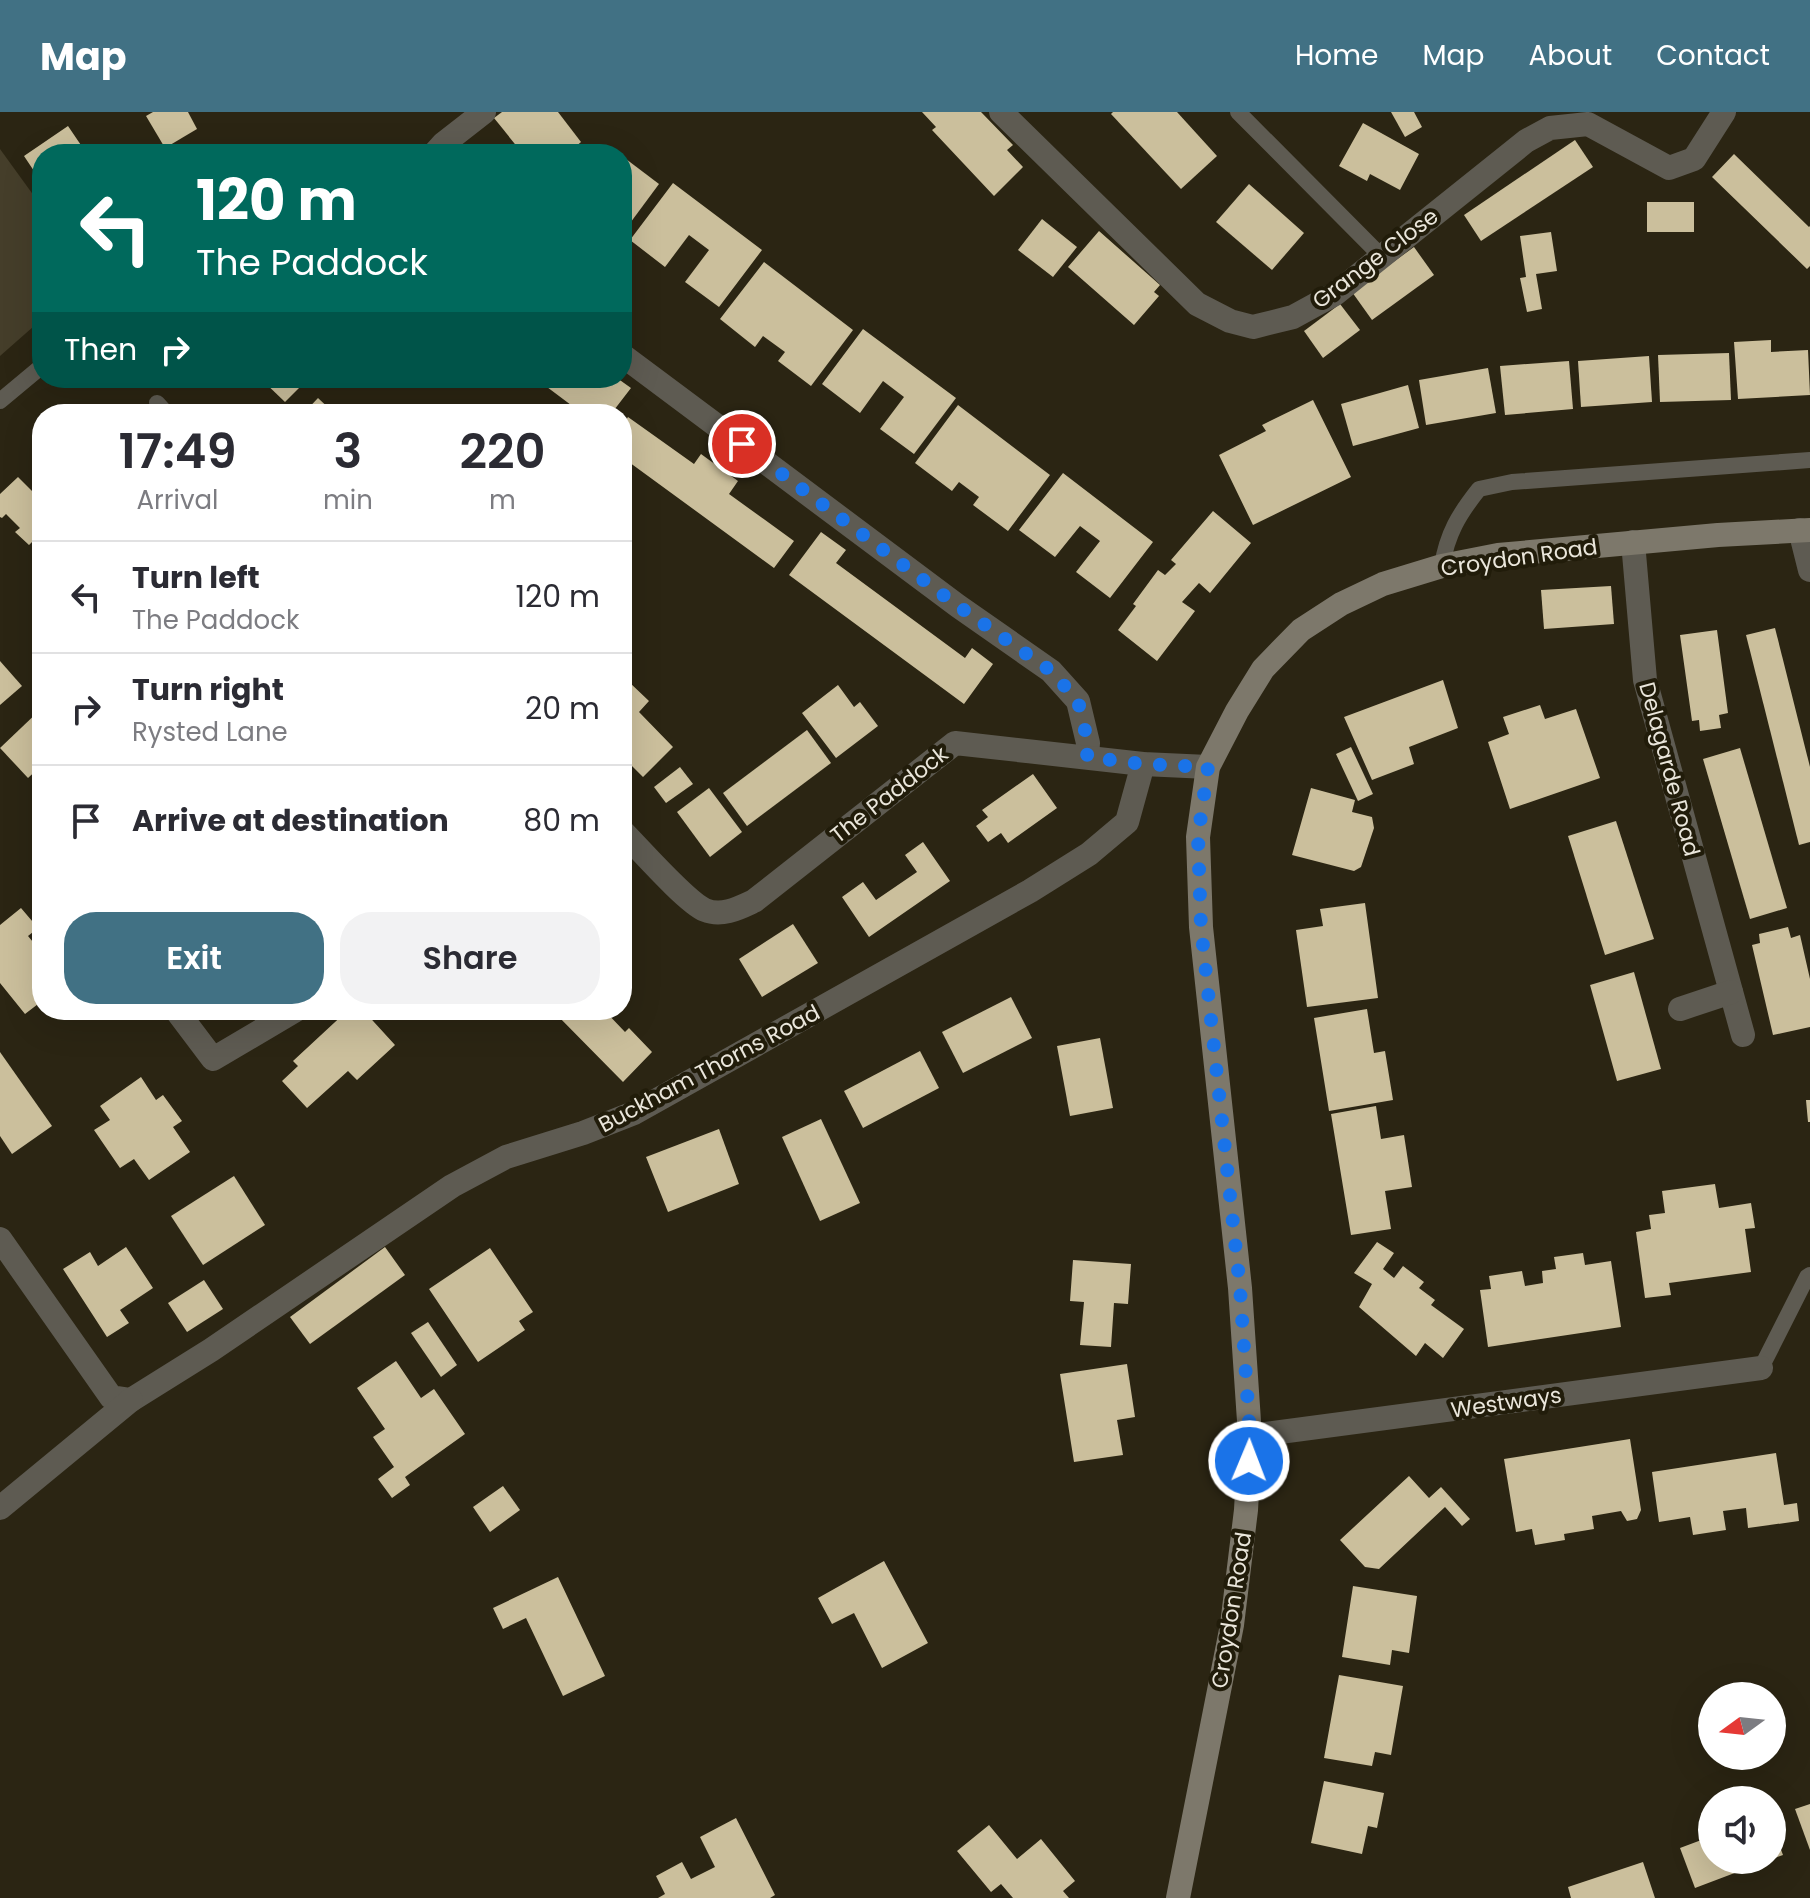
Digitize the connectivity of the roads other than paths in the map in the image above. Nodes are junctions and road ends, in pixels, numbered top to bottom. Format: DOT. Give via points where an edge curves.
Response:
graph roads {
  1 [pos="484,112"];
  2 [pos="1001,112"];
  3 [pos="1238,112"];
  4 [pos="1724,112"];
  5 [pos="443,144"];
  6 [pos="1381,256"];
  7 [pos="632,362"];
  8 [pos="32,374"];
  9 [pos="0,401"];
  10 [pos="1810,460"];
  11 [pos="1805,530"];
  12 [pos="1633,542"];
  13 [pos="1442,566"];
  14 [pos="1810,570"];
  15 [pos="1087,757"];
  16 [pos="1143,764"];
  17 [pos="1208,767"];
  18 [pos="632,841"];
  19 [pos="1731,992"];
  20 [pos="1680,1009"];
  21 [pos="184,1020"];
  22 [pos="279,1020"];
  23 [pos="1743,1035"];
  24 [pos="0,1239"];
  25 [pos="1810,1275"];
  26 [pos="1761,1368"];
  27 [pos="131,1400"];
  28 [pos="1250,1436"];
  29 [pos="0,1508"];
  30 [pos="1178,1898"];
  1 -- 5 [label="street"];
  2 -- 6 [label="street, Grange Close" via="1197,304 1230,321 1253,327 1293,317 1335,294"];
  3 -- 6 [label="lane"];
  4 -- 6 [label="street, Grange Close" via="1694,159 1669,168 1588,124 1550,128 1526,141"];
  7 -- 15 [label="street" via="1051,671 1078,701"];
  8 -- 9 [label="lane"];
  10 -- 13 [label="lane" via="1512,482 1479,489 1456,518"];
  11 -- 12 [label="main road, Croydon Road"];
  11 -- 14 [label="street"];
  12 -- 13 [label="main road, Croydon Road"];
  12 -- 19 [label="street, Delagarde Road" via="1645,680"];
  13 -- 17 [label="main road, Croydon Road" via="1383,584 1301,630 1263,669"];
  15 -- 16 [label="street, The Paddock"];
  15 -- 18 [label="street, The Paddock" via="955,743 754,901 730,912 705,910"];
  16 -- 17 [label="street, The Paddock"];
  16 -- 27 [label="street, Buckham Thorns Road" via="1127,822 1089,854 634,1113 506,1157 452,1186"];
  17 -- 28 [label="main road, Croydon Road" via="1198,837 1201,927 1240,1288"];
  19 -- 20 [label="street"];
  19 -- 23 [label="street, Delagarde Road"];
  21 -- 22 [label="street" via="213,1059"];
  24 -- 27 [label="street" via="111,1397"];
  25 -- 26 [label="lane"];
  26 -- 28 [label="street, Westways"];
  27 -- 29 [label="street, Buckham Thorns Road"];
  28 -- 30 [label="main road, Croydon Road" via="1232,1625"];
}
